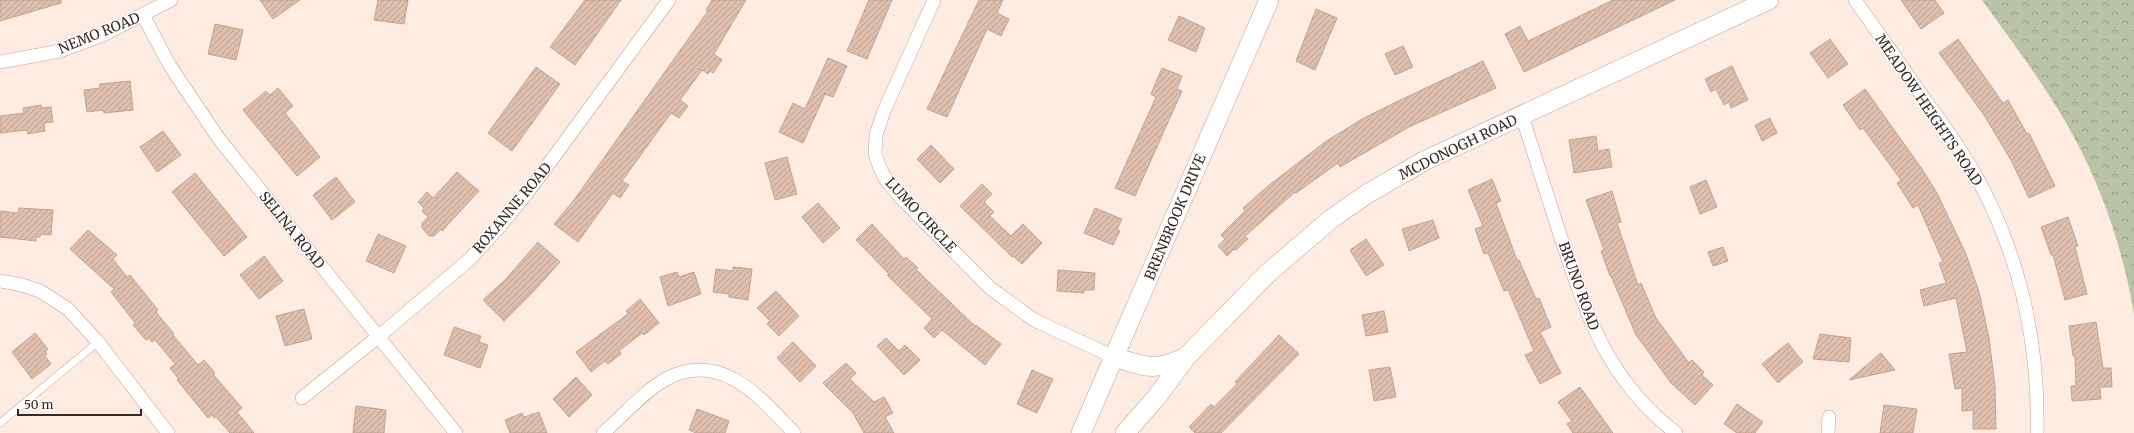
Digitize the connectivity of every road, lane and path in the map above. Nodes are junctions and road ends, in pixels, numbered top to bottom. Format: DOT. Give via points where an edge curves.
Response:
graph roads {
  1 [pos="171,0"];
  2 [pos="669,0"];
  3 [pos="934,0"];
  4 [pos="1269,0"];
  5 [pos="1770,0"];
  6 [pos="1855,0"];
  7 [pos="143,16"];
  8 [pos="0,62"];
  9 [pos="1522,116"];
  10 [pos="0,282"];
  11 [pos="378,337"];
  12 [pos="98,342"];
  13 [pos="1187,356"];
  14 [pos="1114,357"];
  15 [pos="302,398"];
  16 [pos="1829,417"];
  17 [pos="0,422"];
  18 [pos="168,433"];
  19 [pos="456,433"];
  20 [pos="603,433"];
  21 [pos="794,433"];
  22 [pos="1081,433"];
  23 [pos="1125,433"];
  24 [pos="1676,433"];
  25 [pos="1828,433"];
  26 [pos="2036,433"];
  1 -- 7 [label="street, NEMO ROAD"];
  2 -- 11 [label="street, ROXANNE ROAD" via="502,225 470,259"];
  3 -- 14 [label="street, LUMO CIRCLE" via="884,111 876,135 875,154 886,180 990,288 1034,320"];
  4 -- 14 [label="street, BRENBROOK DRIVE"];
  5 -- 9 [label="street, MCDONOGH ROAD"];
  6 -- 26 [label="street, MEADOW HEIGHTS ROAD" via="1951,137 1983,190 2006,241 2020,281 2034,353"];
  7 -- 8 [label="street, NEMO ROAD" via="60,51"];
  7 -- 11 [label="street, SELINA ROAD" via="170,66 219,139"];
  9 -- 13 [label="street, MCDONOGH ROAD" via="1424,161 1330,219 1268,273"];
  9 -- 24 [label="street, BRUNO ROAD" via="1584,308 1601,344 1624,381 1643,403"];
  10 -- 12 [label="street" via="22,285 53,298 73,314"];
  11 -- 15 [label="street, ROXANNE ROAD"];
  11 -- 19 [label="street, SELINA ROAD"];
  12 -- 17 [label="lane"];
  12 -- 18 [label="street"];
  13 -- 14 [label="street, MCDONOGH ROAD" via="1168,366 1158,367 1147,367"];
  13 -- 23 [label="street, MCDONOGH ROAD" via="1156,398"];
  14 -- 22 [label="street, BRENBROOK DRIVE"];
  16 -- 25 [label="street"];
  20 -- 21 [label="street" via="665,380 685,372 707,371 728,376 746,385"];
}
